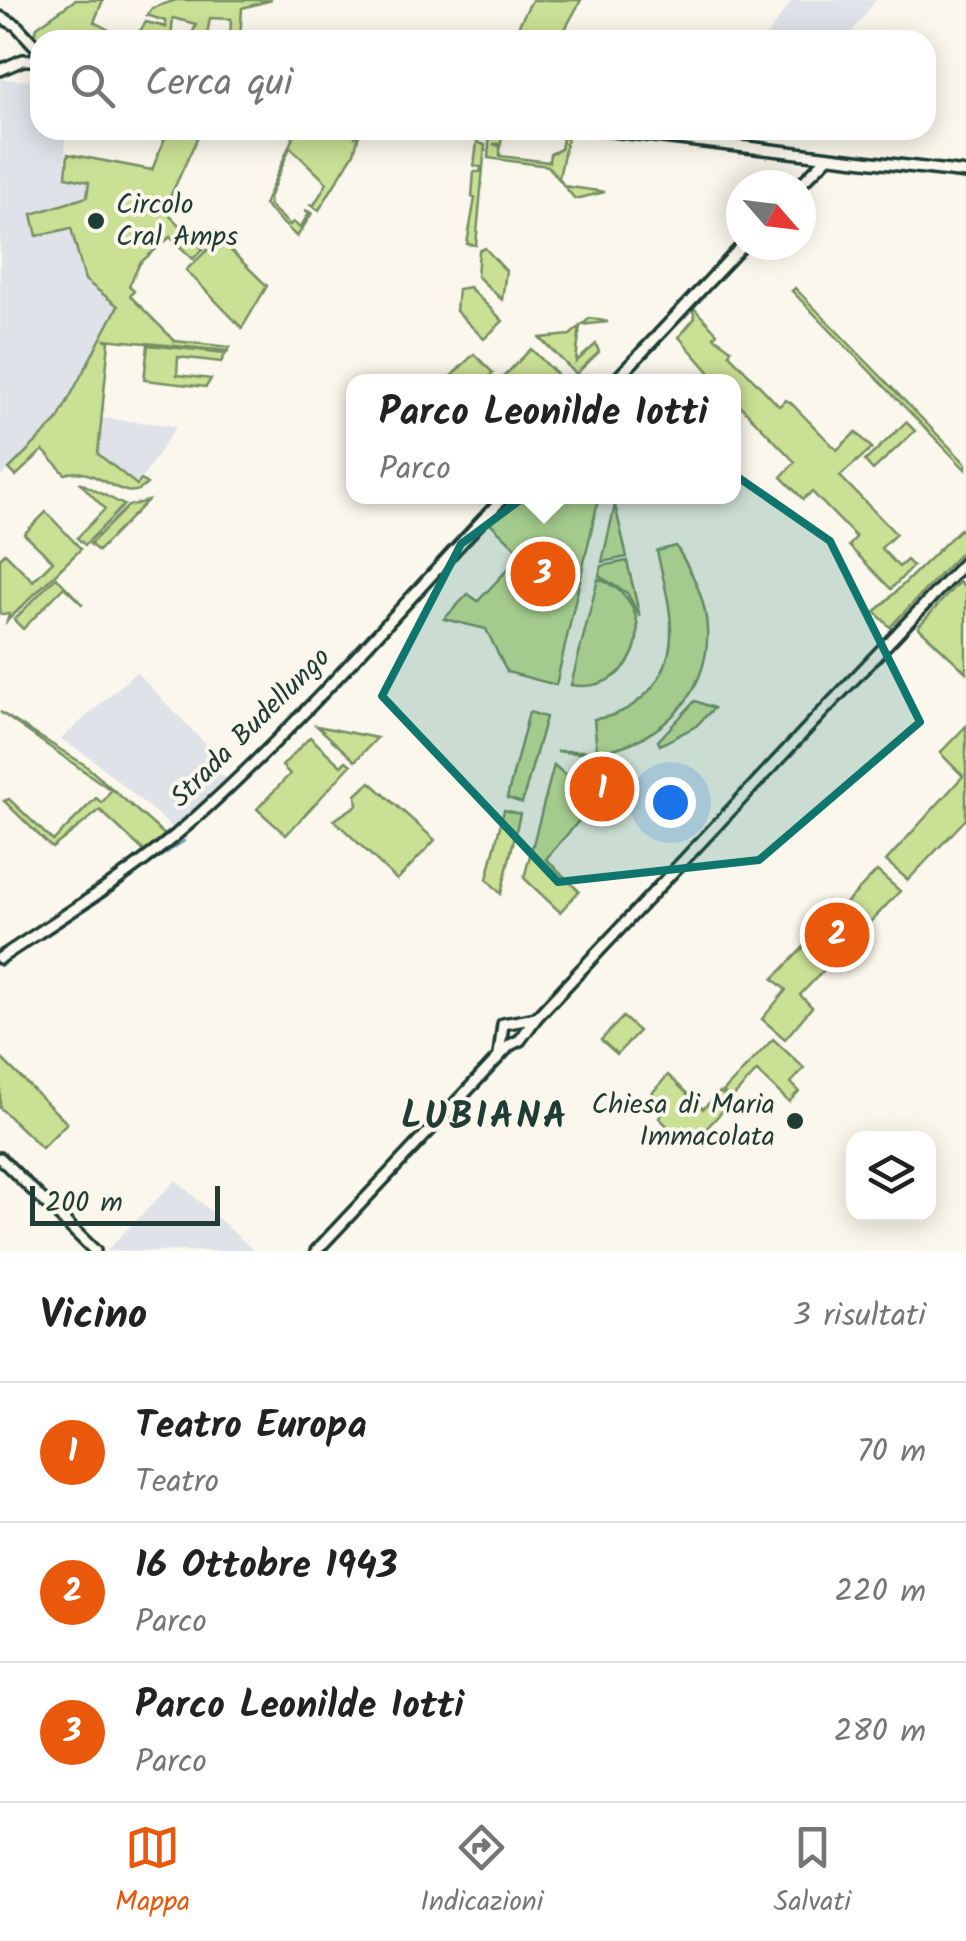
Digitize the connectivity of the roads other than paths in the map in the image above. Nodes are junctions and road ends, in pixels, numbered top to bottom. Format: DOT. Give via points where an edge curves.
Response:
graph roads {
  1 [pos="0,17"];
  2 [pos="24,38"];
  3 [pos="30,43"];
  4 [pos="30,61"];
  5 [pos="15,63"];
  6 [pos="0,70"];
  7 [pos="687,140"];
  8 [pos="828,157"];
  9 [pos="815,170"];
  10 [pos="966,176"];
  11 [pos="729,260"];
  12 [pos="620,374"];
  13 [pos="497,504"];
  14 [pos="966,561"];
  15 [pos="0,958"];
  16 [pos="536,1018"];
  17 [pos="516,1023"];
  18 [pos="522,1033"];
  19 [pos="506,1044"];
  20 [pos="0,1158"];
  21 [pos="96,1251"];
  22 [pos="316,1251"];
  1 -- 2 [label="street"];
  2 -- 3 [label="street"];
  2 -- 5 [label="street"];
  4 -- 5 [label="street"];
  5 -- 6 [label="street"];
  7 -- 8 [label="street"];
  8 -- 9 [label="street"];
  8 -- 10 [label="street"];
  11 -- 12 [label="street"];
  13 -- 15 [label="street, Strada Budellungo" via="192,820"];
  14 -- 16 [label="street"];
  16 -- 17 [label="street"];
  16 -- 18 [label="street"];
  17 -- 18 [label="street"];
  17 -- 19 [label="street" via="501,1026"];
  18 -- 19 [label="street" via="518,1043"];
  19 -- 22 [label="street"];
  20 -- 21 [label="street"];
}
